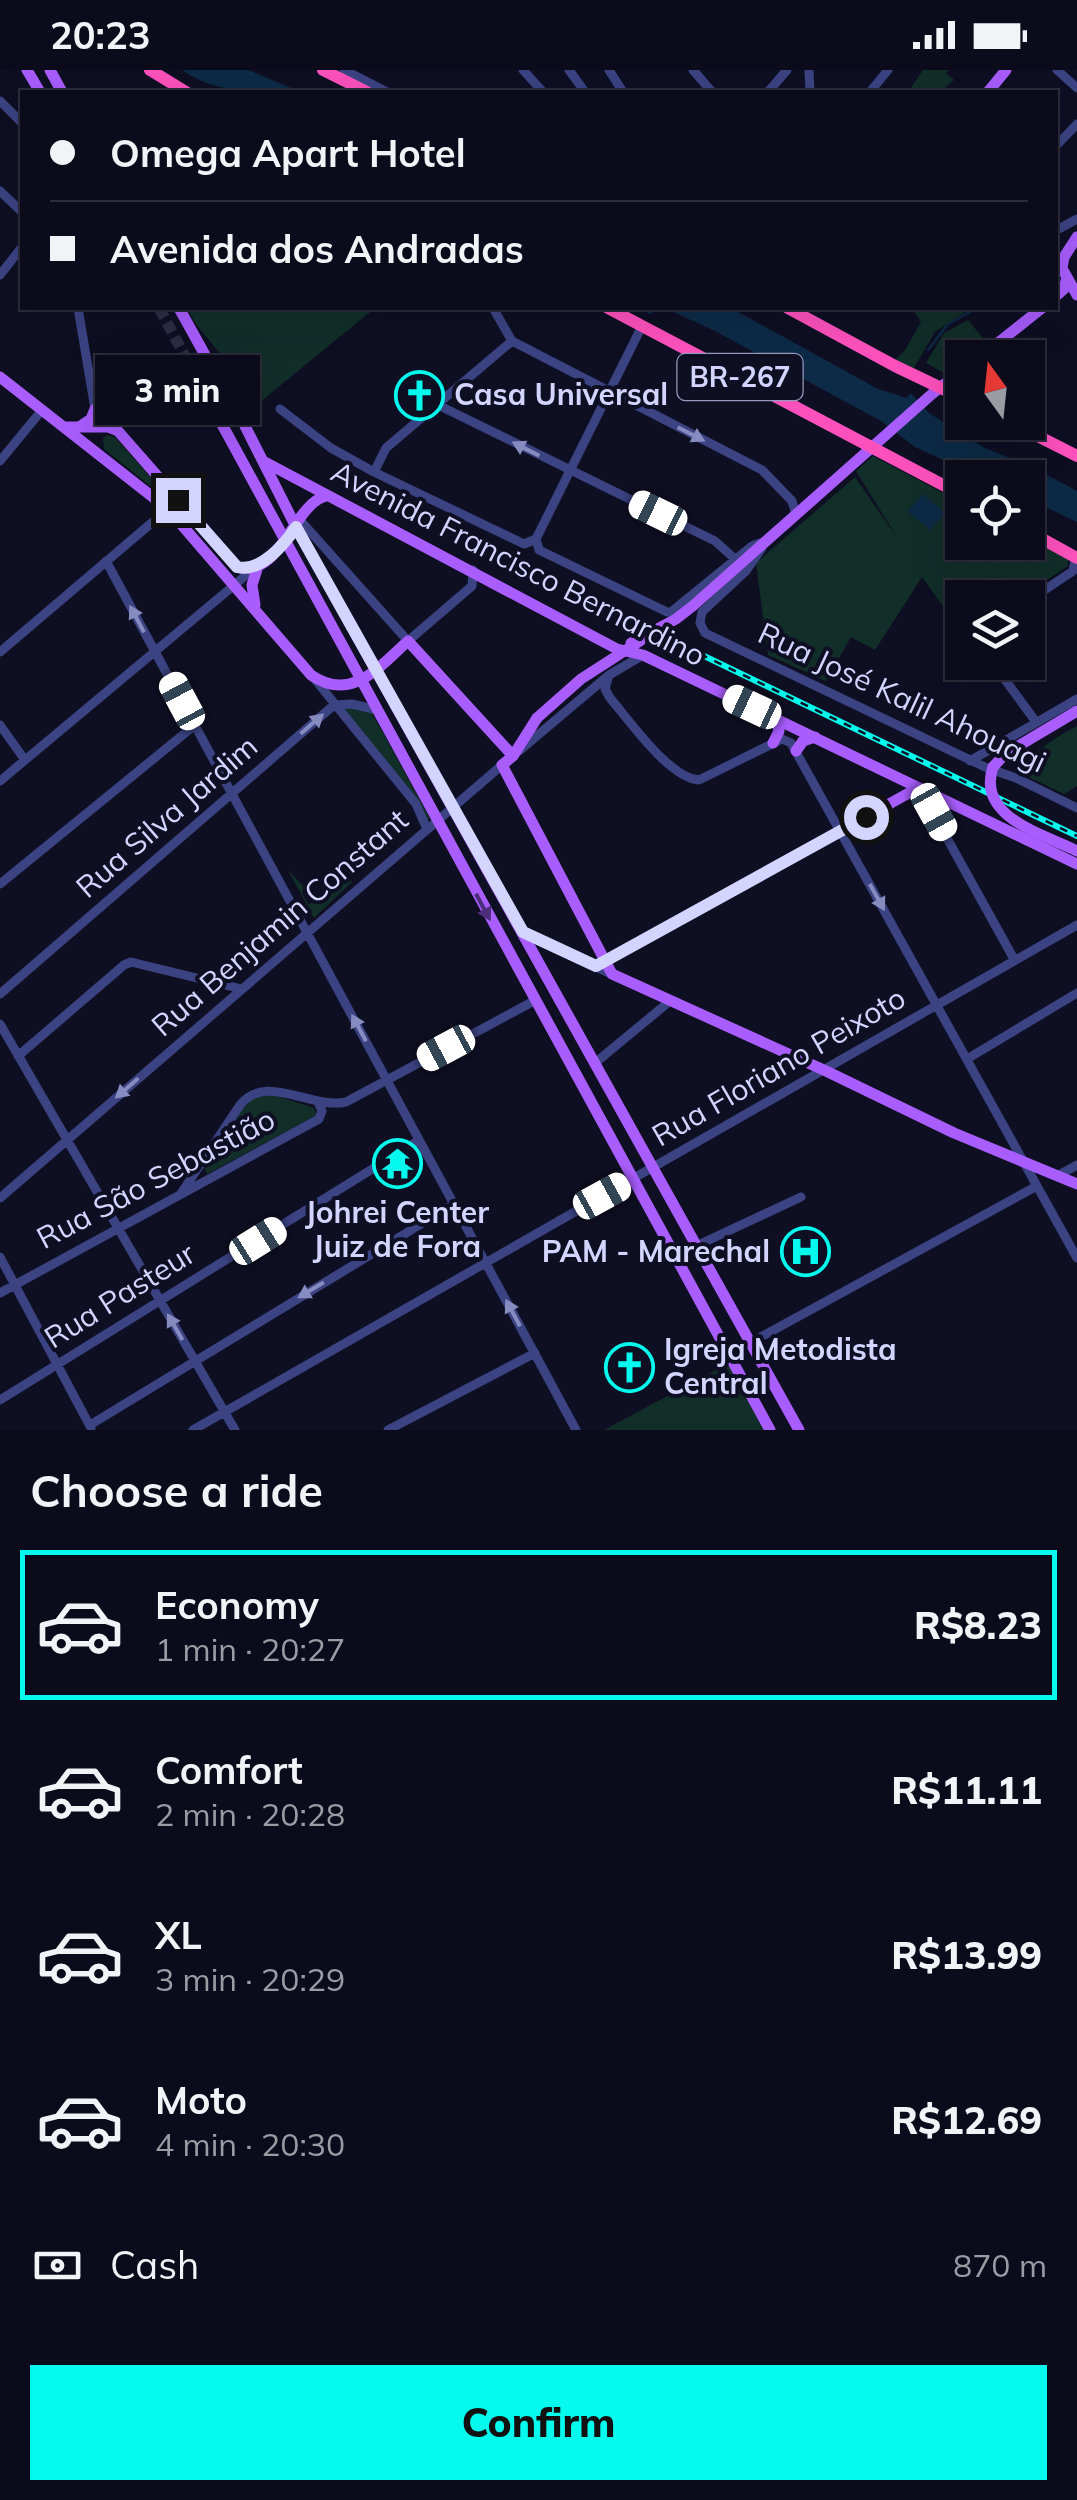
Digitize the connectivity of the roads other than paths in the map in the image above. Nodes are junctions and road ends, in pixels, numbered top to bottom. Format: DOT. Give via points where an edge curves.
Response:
graph roads {
  1 [pos="150,70"];
  2 [pos="323,70"];
  3 [pos="344,70"];
  4 [pos="523,70"];
  5 [pos="692,70"];
  6 [pos="888,70"];
  7 [pos="1006,70"];
  8 [pos="1057,70"];
  9 [pos="1077,88"];
  10 [pos="183,90"];
  11 [pos="363,90"];
  12 [pos="383,90"];
  13 [pos="541,90"];
  14 [pos="710,90"];
  15 [pos="872,90"];
  16 [pos="990,90"];
  17 [pos="0,100"];
  18 [pos="20,121"];
  19 [pos="1077,124"];
  20 [pos="1058,144"];
  21 [pos="0,191"];
  22 [pos="20,210"];
  23 [pos="1077,237"];
  24 [pos="20,250"];
  25 [pos="1061,267"];
  26 [pos="0,275"];
  27 [pos="1058,294"];
  28 [pos="1077,295"];
  29 [pos="78,310"];
  30 [pos="180,310"];
  31 [pos="494,310"];
  32 [pos="612,310"];
  33 [pos="799,310"];
  34 [pos="1039,310"];
  35 [pos="642,326"];
  36 [pos="1002,340"];
  37 [pos="512,341"];
  38 [pos="205,355"];
  39 [pos="0,377"];
  40 [pos="945,383"];
  41 [pos="200,384"];
  42 [pos="935,391"];
  43 [pos="609,393"];
  44 [pos="945,394"];
  45 [pos="436,404"];
  46 [pos="95,406"];
  47 [pos="280,409"];
  48 [pos="42,410"];
  49 [pos="62,426"];
  50 [pos="245,426"];
  51 [pos="97,427"];
  52 [pos="77,428"];
  53 [pos="118,431"];
  54 [pos="1045,440"];
  55 [pos="878,441"];
  56 [pos="1077,456"];
  57 [pos="106,459"];
  58 [pos="0,461"];
  59 [pos="263,461"];
  60 [pos="571,471"];
  61 [pos="374,472"];
  62 [pos="945,484"];
  63 [pos="326,496"];
  64 [pos="173,504"];
  65 [pos="796,514"];
  66 [pos="298,523"];
  67 [pos="536,539"];
  68 [pos="1045,540"];
  69 [pos="286,541"];
  70 [pos="765,541"];
  71 [pos="314,545"];
  72 [pos="1076,557"];
  73 [pos="106,562"];
  74 [pos="735,565"];
  75 [pos="258,566"];
  76 [pos="474,570"];
  77 [pos="1064,579"];
  78 [pos="1077,580"];
  79 [pos="234,586"];
  80 [pos="1045,591"];
  81 [pos="533,602"];
  82 [pos="256,611"];
  83 [pos="640,641"];
  84 [pos="408,642"];
  85 [pos="0,652"];
  86 [pos="155,652"];
  87 [pos="643,655"];
  88 [pos="376,669"];
  89 [pos="311,675"];
  90 [pos="609,675"];
  91 [pos="360,680"];
  92 [pos="1005,680"];
  93 [pos="1077,699"];
  94 [pos="334,705"];
  95 [pos="377,710"];
  96 [pos="1077,710"];
  97 [pos="776,718"];
  98 [pos="1036,722"];
  99 [pos="0,725"];
  100 [pos="195,725"];
  101 [pos="815,737"];
  102 [pos="777,741"];
  103 [pos="796,751"];
  104 [pos="513,756"];
  105 [pos="25,760"];
  106 [pos="970,760"];
  107 [pos="502,765"];
  108 [pos="0,781"];
  109 [pos="918,788"];
  110 [pos="232,794"];
  111 [pos="939,798"];
  112 [pos="454,807"];
  113 [pos="1077,808"];
  114 [pos="432,825"];
  115 [pos="841,832"];
  116 [pos="1077,850"];
  117 [pos="1077,864"];
  118 [pos="0,884"];
  119 [pos="1077,925"];
  120 [pos="523,932"];
  121 [pos="307,933"];
  122 [pos="1014,959"];
  123 [pos="600,963"];
  124 [pos="242,989"];
  125 [pos="1077,993"];
  126 [pos="0,994"];
  127 [pos="534,1001"];
  128 [pos="670,1001"];
  129 [pos="937,1006"];
  130 [pos="0,1024"];
  131 [pos="18,1056"];
  132 [pos="967,1059"];
  133 [pos="595,1063"];
  134 [pos="826,1071"];
  135 [pos="387,1080"];
  136 [pos="318,1102"];
  137 [pos="67,1140"];
  138 [pos="420,1140"];
  139 [pos="1024,1162"];
  140 [pos="1077,1165"];
  141 [pos="652,1168"];
  142 [pos="1058,1176"];
  143 [pos="631,1180"];
  144 [pos="1077,1184"];
  145 [pos="1037,1186"];
  146 [pos="182,1192"];
  147 [pos="800,1197"];
  148 [pos="0,1198"];
  149 [pos="454,1204"];
  150 [pos="117,1226"];
  151 [pos="696,1246"];
  152 [pos="0,1257"];
  153 [pos="1077,1258"];
  154 [pos="486,1262"];
  155 [pos="15,1284"];
  156 [pos="0,1293"];
  157 [pos="160,1301"];
  158 [pos="750,1343"];
  159 [pos="535,1354"];
  160 [pos="194,1360"];
  161 [pos="58,1364"];
  162 [pos="0,1400"];
  163 [pos="224,1411"];
  164 [pos="91,1428"];
  165 [pos="193,1430"];
  166 [pos="235,1430"];
  167 [pos="388,1430"];
  168 [pos="576,1430"];
  169 [pos="770,1430"];
  170 [pos="799,1430"];
  1 -- 10 [label="highway"];
  2 -- 11 [label="highway"];
  3 -- 12 [label="street"];
  4 -- 13 [label="street"];
  5 -- 14 [label="street"];
  6 -- 15 [label="street"];
  7 -- 16 [label="main road"];
  8 -- 9 [label="street"];
  17 -- 18 [label="street"];
  19 -- 20 [label="street"];
  21 -- 22 [label="street"];
  23 -- 25 [label="main road"];
  24 -- 26 [label="street"];
  25 -- 27 [label="main road" via="1064,289"];
  25 -- 28 [label="main road"];
  29 -- 46 [label="street"];
  30 -- 38 [label="main road"];
  31 -- 37 [label="street"];
  32 -- 35 [label="highway, BR-267"];
  33 -- 42 [label="highway, BR-267"];
  34 -- 36 [label="main road"];
  35 -- 43 [label="street"];
  35 -- 55 [label="highway, BR-267"];
  37 -- 43 [label="street"];
  37 -- 45 [label="street"];
  39 -- 48 [label="main road"];
  40 -- 42 [label="main road"];
  41 -- 69 [label="main road"];
  42 -- 44 [label="highway, BR-267"];
  42 -- 55 [label="main road"];
  43 -- 60 [label="street"];
  43 -- 65 [label="street, one-way" via="762,470 794,502"];
  60 -- 45 [label="street, one-way"];
  45 -- 61 [label="street" via="386,448"];
  46 -- 51 [label="street"];
  46 -- 52 [label="main road" via="91,419"];
  46 -- 53 [label="street"];
  47 -- 61 [label="street"];
  48 -- 49 [label="main road"];
  48 -- 58 [label="street"];
  49 -- 52 [label="main road"];
  49 -- 57 [label="main road"];
  50 -- 59 [label="main road"];
  51 -- 52 [label="main road"];
  51 -- 53 [label="main road"];
  51 -- 57 [label="main road"];
  53 -- 64 [label="main road"];
  54 -- 56 [label="highway"];
  55 -- 62 [label="highway, BR-267"];
  55 -- 65 [label="main road"];
  57 -- 64 [label="main road"];
  59 -- 63 [label="main road, Avenida Francisco Bernardino"];
  59 -- 66 [label="main road"];
  60 -- 67 [label="street"];
  60 -- 74 [label="street" via="716,541"];
  61 -- 67 [label="street" via="524,544"];
  63 -- 66 [label="main road" via="314,500"];
  63 -- 76 [label="main road, Avenida Francisco Bernardino"];
  64 -- 73 [label="street"];
  64 -- 75 [label="main road" via="237,567"];
  64 -- 79 [label="main road"];
  65 -- 70 [label="main road"];
  66 -- 69 [label="main road"];
  66 -- 71 [label="main road"];
  67 -- 74 [label="street" via="538,550 671,612"];
  68 -- 72 [label="highway"];
  69 -- 75 [label="main road"];
  69 -- 91 [label="main road"];
  70 -- 74 [label="main road"];
  70 -- 106 [label="street, Rua José Kalil Ahouagi" via="746,571 702,612 705,633"];
  71 -- 84 [label="street"];
  71 -- 88 [label="main road"];
  72 -- 77 [label="street"];
  73 -- 85 [label="street"];
  86 -- 73 [label="street, one-way"];
  74 -- 83 [label="main road" via="676,619"];
  75 -- 79 [label="street"];
  75 -- 82 [label="main road"];
  76 -- 81 [label="main road, Avenida Francisco Bernardino"];
  76 -- 84 [label="street" via="472,586"];
  77 -- 78 [label="street"];
  77 -- 80 [label="street"];
  79 -- 82 [label="main road"];
  79 -- 86 [label="street"];
  81 -- 83 [label="main road" via="622,642"];
  81 -- 87 [label="main road, Avenida Francisco Bernardino" via="617,649"];
  82 -- 89 [label="main road"];
  83 -- 104 [label="main road, bridge" via="537,718"];
  84 -- 88 [label="main road"];
  84 -- 104 [label="main road"];
  86 -- 100 [label="street"];
  86 -- 105 [label="street"];
  87 -- 90 [label="street, Rua Benjamin Constant"];
  87 -- 97 [label="main road, Avenida Francisco Bernardino"];
  88 -- 91 [label="main road"];
  88 -- 112 [label="main road"];
  89 -- 91 [label="main road" via="337,687"];
  89 -- 94 [label="street"];
  90 -- 102 [label="street" via="610,698 687,780"];
  90 -- 104 [label="street, Rua Benjamin Constant"];
  91 -- 95 [label="main road"];
  92 -- 98 [label="street"];
  93 -- 98 [label="street"];
  94 -- 95 [label="street"];
  110 -- 94 [label="street, Rua Silva Jardim, one-way"];
  94 -- 114 [label="street"];
  95 -- 114 [label="main road"];
  96 -- 116 [label="main road, bridge" via="1004,754 989,783 1005,814"];
  97 -- 101 [label="main road, Avenida Francisco Bernardino"];
  97 -- 102 [label="main road"];
  98 -- 106 [label="street"];
  99 -- 105 [label="street"];
  100 -- 110 [label="street"];
  100 -- 118 [label="street"];
  101 -- 103 [label="main road"];
  101 -- 109 [label="main road, Avenida Francisco Bernardino"];
  102 -- 103 [label="street"];
  103 -- 115 [label="street"];
  104 -- 107 [label="main road, Rua Benjamin Constant"];
  105 -- 108 [label="street"];
  106 -- 113 [label="street, Rua José Kalil Ahouagi"];
  107 -- 112 [label="street, Rua Benjamin Constant"];
  107 -- 123 [label="main road"];
  109 -- 111 [label="main road, Avenida Francisco Bernardino"];
  109 -- 115 [label="main road"];
  110 -- 121 [label="street"];
  110 -- 126 [label="street, Rua Silva Jardim"];
  111 -- 117 [label="main road, Avenida Francisco Bernardino"];
  111 -- 122 [label="street" via="934,812"];
  112 -- 114 [label="street, Rua Benjamin Constant"];
  112 -- 120 [label="main road"];
  114 -- 121 [label="street, Rua Benjamin Constant"];
  114 -- 127 [label="main road, one-way"];
  115 -- 123 [label="main road"];
  115 -- 129 [label="street, one-way"];
  119 -- 122 [label="street, Rua Floriano Peixoto"];
  120 -- 123 [label="street"];
  120 -- 133 [label="main road"];
  121 -- 124 [label="street, Rua Benjamin Constant"];
  135 -- 121 [label="street, one-way"];
  122 -- 129 [label="street, Rua Floriano Peixoto"];
  123 -- 128 [label="main road"];
  124 -- 131 [label="street" via="124,964"];
  124 -- 137 [label="street, Rua Benjamin Constant, one-way"];
  125 -- 132 [label="street"];
  127 -- 135 [label="street"];
  127 -- 143 [label="main road"];
  128 -- 133 [label="street"];
  128 -- 134 [label="main road"];
  129 -- 132 [label="street"];
  129 -- 134 [label="street, Rua Floriano Peixoto"];
  130 -- 131 [label="street"];
  131 -- 137 [label="street"];
  132 -- 139 [label="street"];
  133 -- 141 [label="main road"];
  134 -- 139 [label="main road"];
  134 -- 141 [label="street, Rua Floriano Peixoto"];
  135 -- 136 [label="street" via="346,1102"];
  135 -- 138 [label="street"];
  136 -- 146 [label="street, Rua São Sebastião" via="319,1119"];
  136 -- 146 [label="street" via="253,1093"];
  137 -- 148 [label="street, Rua Benjamin Constant"];
  137 -- 150 [label="street"];
  138 -- 149 [label="street"];
  138 -- 157 [label="street, Rua Pasteur"];
  139 -- 142 [label="main road"];
  139 -- 145 [label="street"];
  140 -- 142 [label="street"];
  141 -- 143 [label="street, Rua Floriano Peixoto"];
  141 -- 151 [label="main road"];
  142 -- 144 [label="main road"];
  143 -- 154 [label="street, Rua Floriano Peixoto"];
  143 -- 169 [label="main road"];
  145 -- 153 [label="street"];
  145 -- 158 [label="street"];
  146 -- 150 [label="street, Rua São Sebastião"];
  147 -- 151 [label="street"];
  149 -- 154 [label="street"];
  149 -- 160 [label="street, one-way"];
  150 -- 155 [label="street, Rua São Sebastião"];
  150 -- 157 [label="street"];
  151 -- 158 [label="main road"];
  152 -- 155 [label="street"];
  159 -- 154 [label="street, one-way"];
  154 -- 163 [label="street, Rua Floriano Peixoto"];
  155 -- 156 [label="street, Rua São Sebastião"];
  155 -- 161 [label="street"];
  160 -- 157 [label="street, one-way"];
  157 -- 161 [label="street, Rua Pasteur"];
  158 -- 170 [label="main road"];
  159 -- 167 [label="street"];
  159 -- 168 [label="street"];
  160 -- 163 [label="street"];
  160 -- 164 [label="street"];
  161 -- 162 [label="street, Rua Pasteur"];
  161 -- 164 [label="street"];
  163 -- 165 [label="street, Rua Floriano Peixoto"];
  163 -- 166 [label="street"];
}
